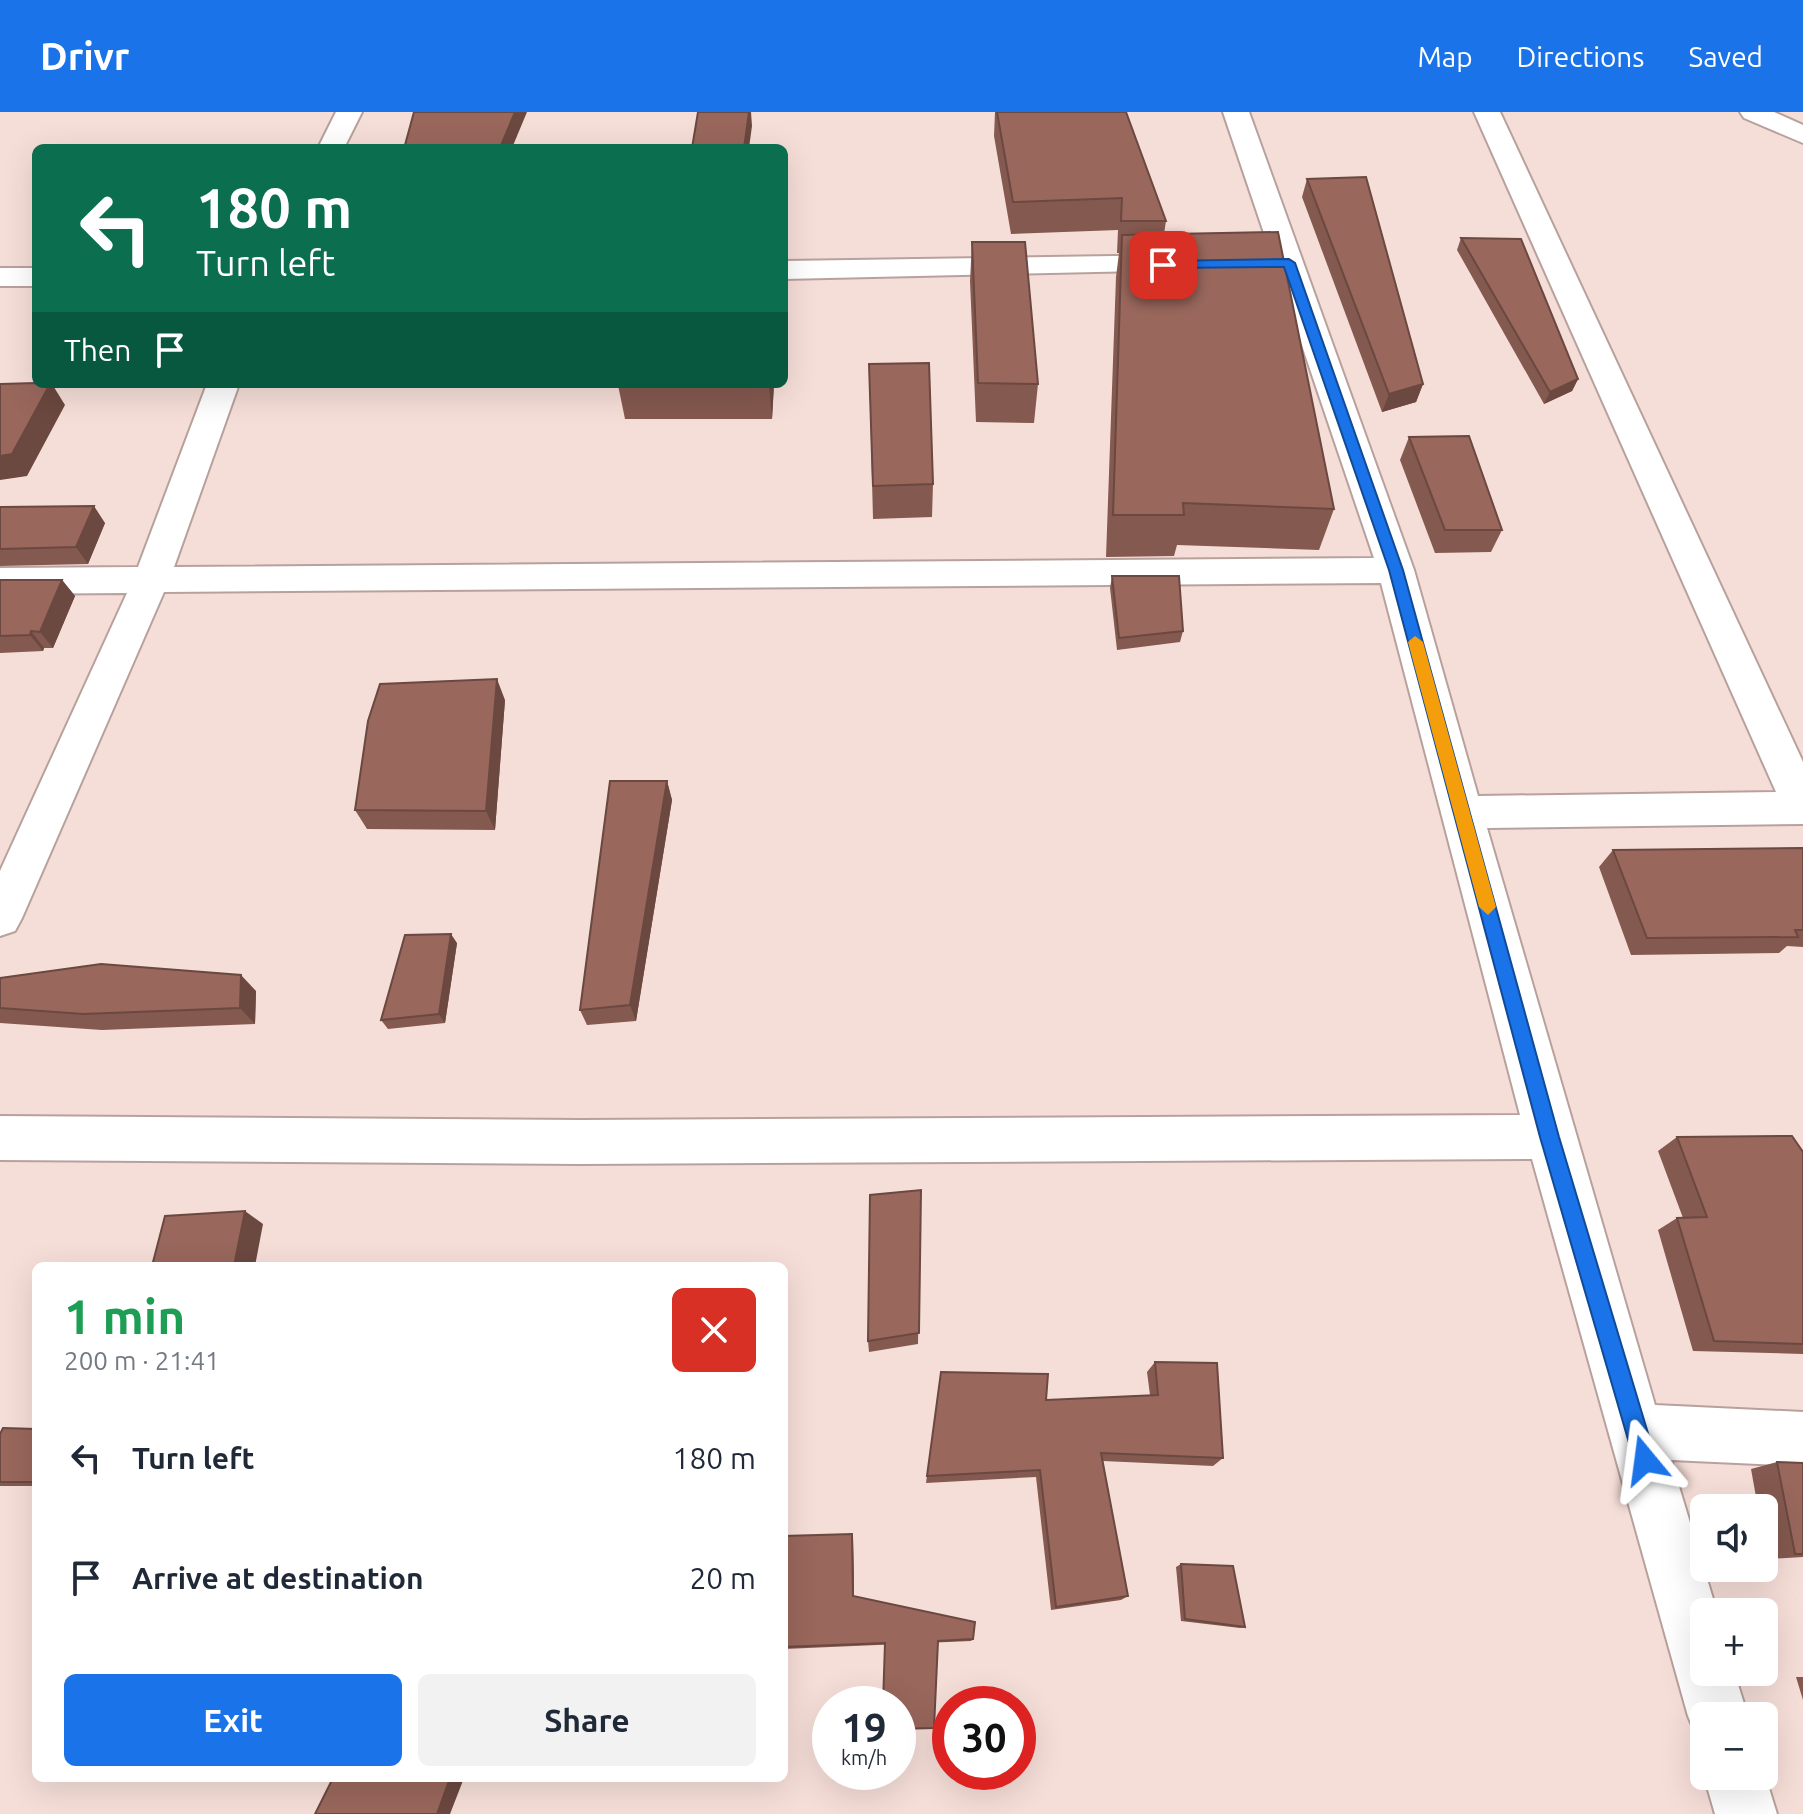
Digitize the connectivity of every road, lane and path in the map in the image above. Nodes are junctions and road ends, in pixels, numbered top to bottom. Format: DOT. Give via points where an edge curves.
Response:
graph roads {
  1 [pos="349,112"];
  2 [pos="1236,112"];
  3 [pos="1487,112"];
  4 [pos="1753,112"];
  5 [pos="1803,135"];
  6 [pos="333,144"];
  7 [pos="1210,264"];
  8 [pos="788,270"];
  9 [pos="0,277"];
  10 [pos="32,277"];
  11 [pos="222,388"];
  12 [pos="1396,570"];
  13 [pos="152,578"];
  14 [pos="0,581"];
  15 [pos="1803,807"];
  16 [pos="1462,812"];
  17 [pos="0,918"];
  18 [pos="1550,1137"];
  19 [pos="0,1138"];
  20 [pos="1637,1431"];
  21 [pos="1803,1439"];
  22 [pos="1690,1616"];
  23 [pos="1739,1790"];
  24 [pos="1746,1814"];
  1 -- 6 [label="street"];
  2 -- 12 [label="street" via="1273,263"];
  3 -- 15 [label="street"];
  4 -- 5 [label="street"];
  7 -- 8 [label="street"];
  9 -- 10 [label="street"];
  11 -- 13 [label="street"];
  12 -- 13 [label="street"];
  12 -- 16 [label="street"];
  13 -- 14 [label="street"];
  13 -- 17 [label="street"];
  15 -- 16 [label="street"];
  16 -- 18 [label="street"];
  18 -- 19 [label="street" via="780,1142"];
  18 -- 20 [label="street"];
  20 -- 21 [label="street"];
  20 -- 22 [label="street"];
  23 -- 24 [label="street"];
}
